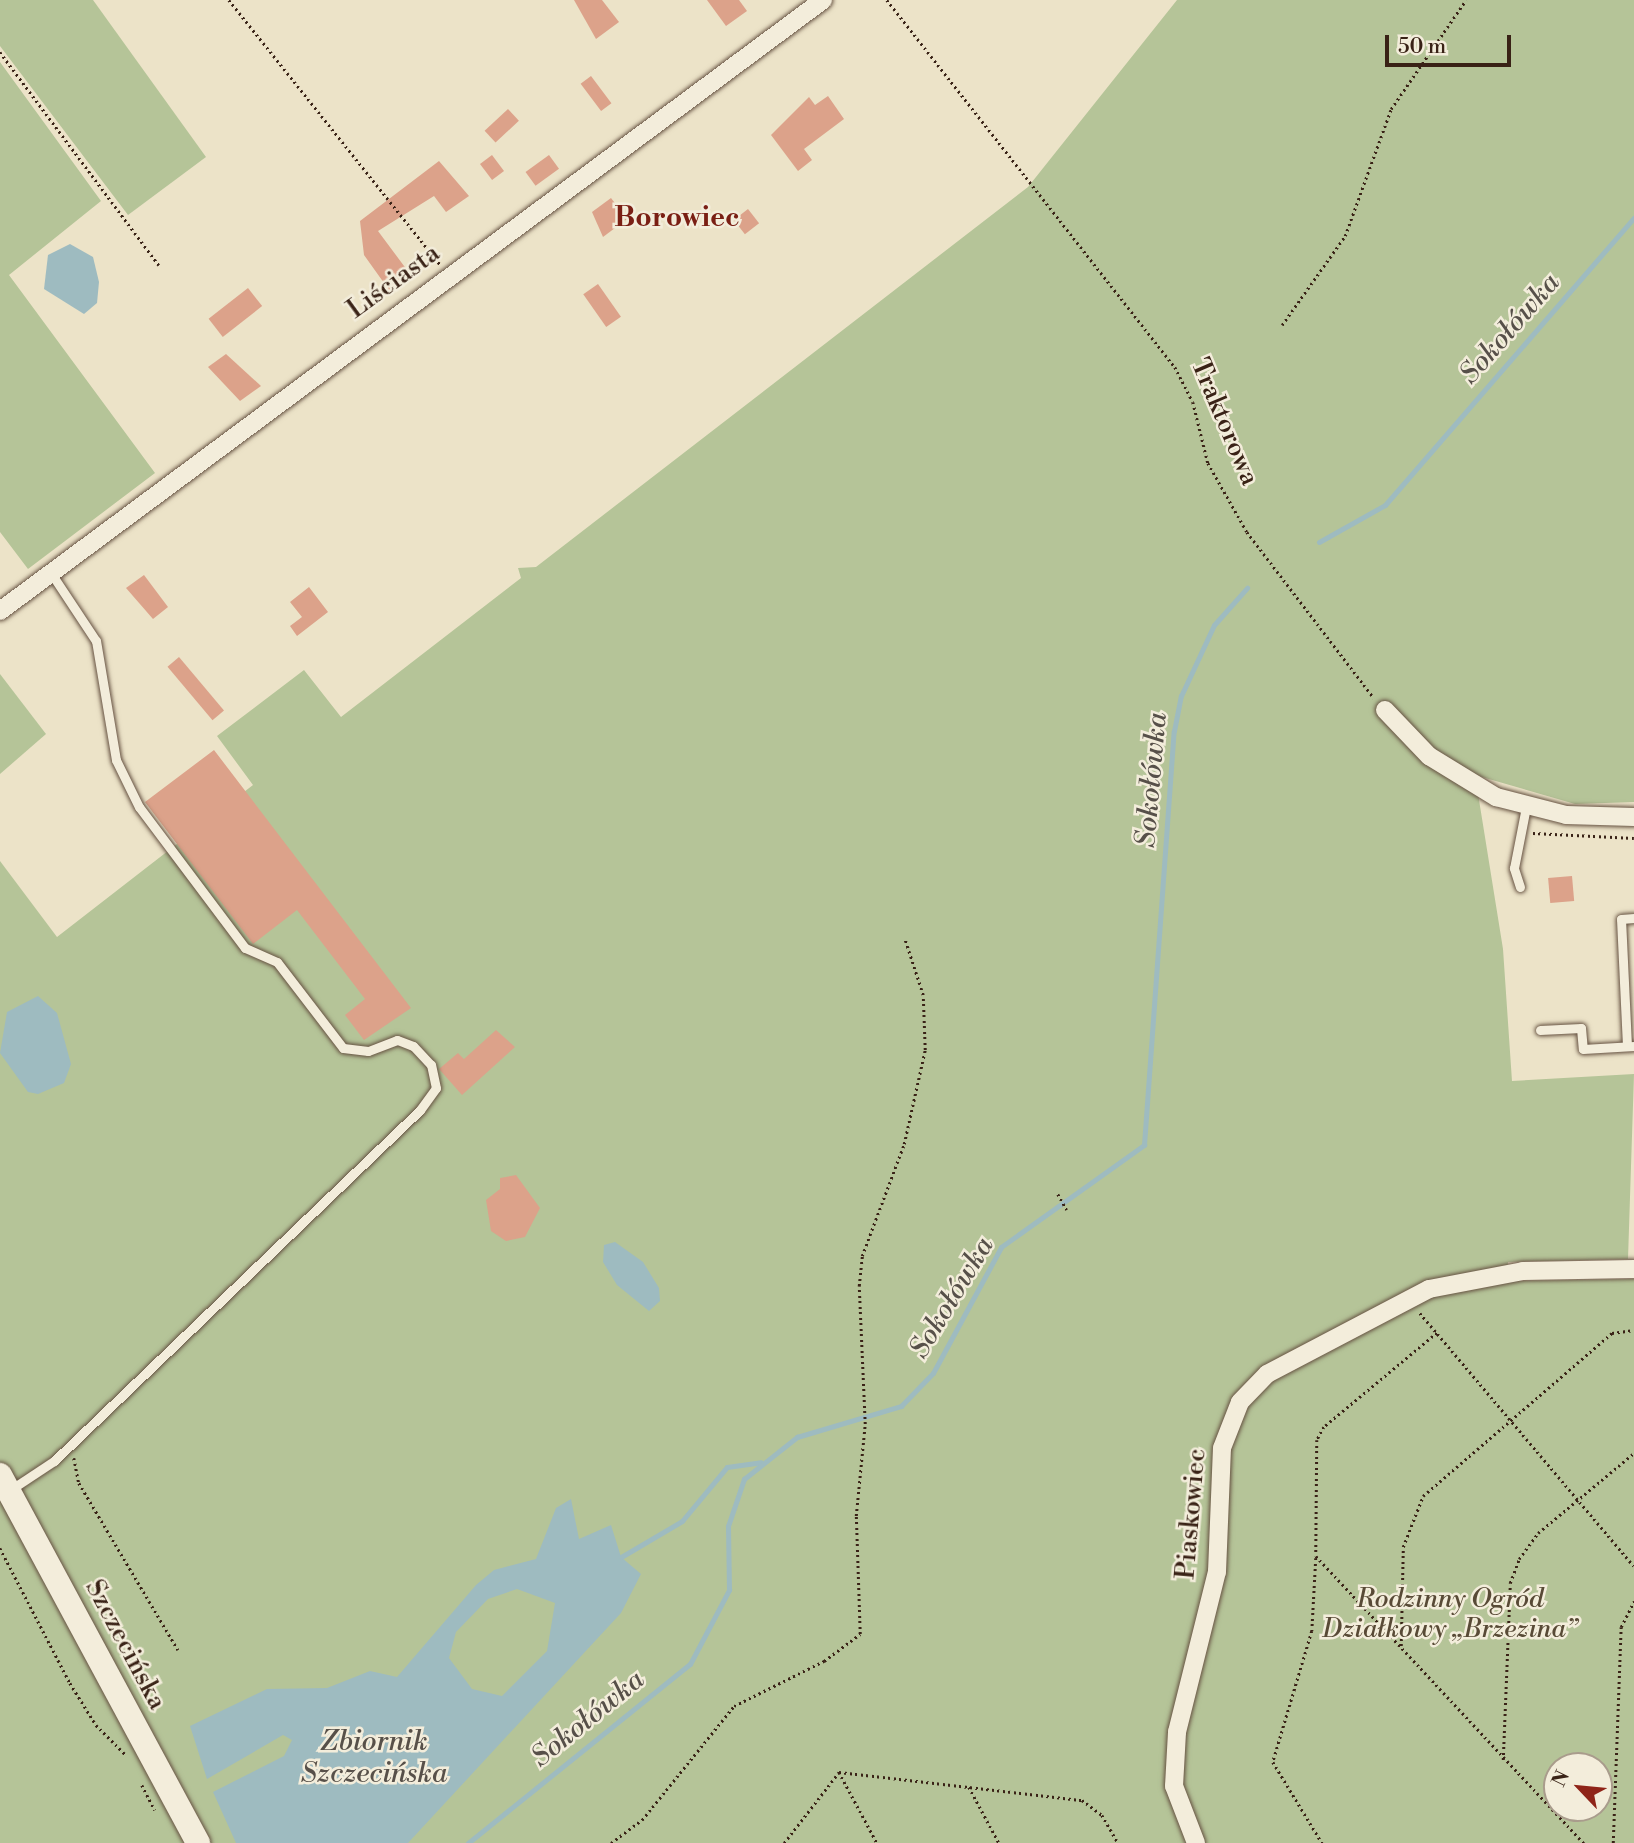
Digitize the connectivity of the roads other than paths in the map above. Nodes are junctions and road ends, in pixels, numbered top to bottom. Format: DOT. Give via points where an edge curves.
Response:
graph roads {
  1 [pos="823,0"];
  2 [pos="51,573"];
  3 [pos="0,611"];
  4 [pos="1385,710"];
  5 [pos="1526,807"];
  6 [pos="1634,817"];
  7 [pos="1520,887"];
  8 [pos="1634,918"];
  9 [pos="1634,976"];
  10 [pos="1623,977"];
  11 [pos="1540,1030"];
  12 [pos="1630,1046"];
  13 [pos="1634,1269"];
  14 [pos="4,1483"];
  15 [pos="198,1843"];
  16 [pos="1196,1843"];
  1 -- 2 [label="street, Liściasta"];
  2 -- 3 [label="street, Liściasta"];
  2 -- 14 [label="lane" via="96,641 126,787 245,948 277,962 343,1048 359,1052 404,1042 418,1048 436,1080 421,1110 75,1441"];
  4 -- 5 [label="street" via="1447,771"];
  5 -- 6 [label="street"];
  5 -- 7 [label="lane" via="1514,868"];
  8 -- 10 [label="lane" via="1621,919"];
  9 -- 10 [label="lane"];
  10 -- 12 [label="lane"];
  11 -- 12 [label="lane" via="1581,1028 1583,1049"];
  13 -- 16 [label="street, Piaskowiec" via="1523,1271 1429,1289 1267,1374 1240,1402 1222,1448 1217,1572 1177,1732 1174,1786"];
  14 -- 15 [label="main road, Szczecińska"];
}
